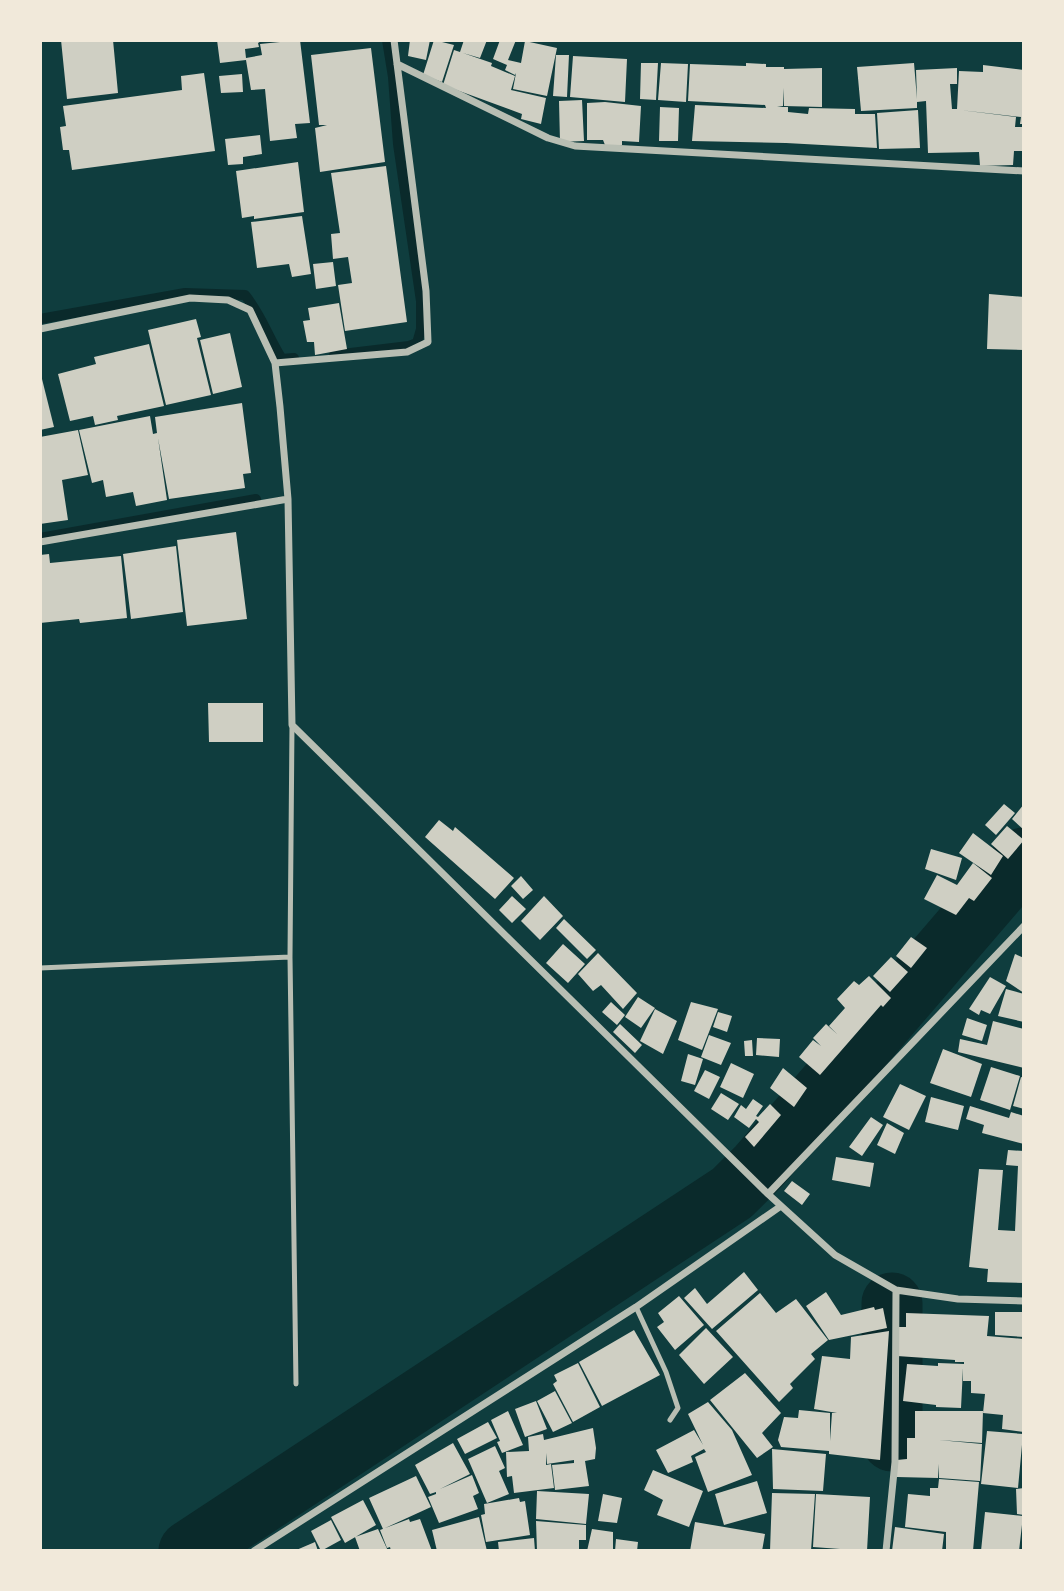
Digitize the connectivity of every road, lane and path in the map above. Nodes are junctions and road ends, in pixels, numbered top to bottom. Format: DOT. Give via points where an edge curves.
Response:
graph roads {
  1 [pos="394,40"];
  2 [pos="397,64"];
  3 [pos="1024,171"];
  4 [pos="40,329"];
  5 [pos="275,363"];
  6 [pos="288,499"];
  7 [pos="40,542"];
  8 [pos="292,725"];
  9 [pos="1024,926"];
  10 [pos="290,957"];
  11 [pos="40,968"];
  12 [pos="768,1194"];
  13 [pos="781,1206"];
  14 [pos="896,1290"];
  15 [pos="1024,1301"];
  16 [pos="636,1307"];
  17 [pos="296,1384"];
  18 [pos="670,1420"];
  19 [pos="254,1551"];
  20 [pos="886,1551"];
  1 -- 2 [label="street"];
  2 -- 3 [label="street" via="568,145"];
  2 -- 5 [label="street" via="426,291 428,342 408,352"];
  4 -- 5 [label="street" via="190,298 228,300 250,310"];
  5 -- 6 [label="street"];
  6 -- 7 [label="street"];
  6 -- 8 [label="street"];
  8 -- 10 [label="lane"];
  8 -- 12 [label="street"];
  9 -- 12 [label="street"];
  10 -- 11 [label="lane"];
  10 -- 17 [label="lane"];
  12 -- 13 [label="street"];
  13 -- 14 [label="street" via="835,1255"];
  13 -- 16 [label="street"];
  14 -- 15 [label="street" via="958,1299"];
  14 -- 20 [label="street" via="895,1462"];
  16 -- 18 [label="lane" via="676,1400 677,1412"];
  16 -- 19 [label="street"];
}
